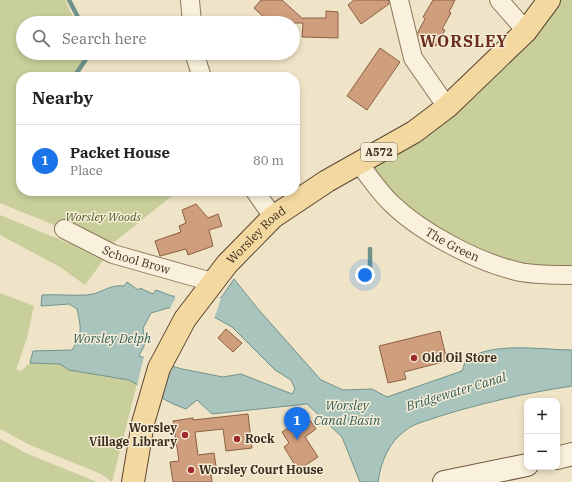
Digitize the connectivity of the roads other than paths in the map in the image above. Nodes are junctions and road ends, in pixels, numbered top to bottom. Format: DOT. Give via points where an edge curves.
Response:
graph roads {
  1 [pos="190,0"];
  2 [pos="399,0"];
  3 [pos="499,0"];
  4 [pos="549,0"];
  5 [pos="191,16"];
  6 [pos="526,31"];
  7 [pos="196,60"];
  8 [pos="200,72"];
  9 [pos="447,107"];
  10 [pos="359,164"];
  11 [pos="258,196"];
  12 [pos="273,217"];
  13 [pos="64,229"];
  14 [pos="572,275"];
  15 [pos="207,288"];
  16 [pos="572,454"];
  17 [pos="560,457"];
  18 [pos="524,466"];
  19 [pos="133,482"];
  20 [pos="444,482"];
  1 -- 5 [label="street"];
  2 -- 9 [label="street" via="413,58"];
  3 -- 6 [label="street"];
  4 -- 6 [label="main road, Worsley Road / A572"];
  6 -- 9 [label="main road, Worsley Road / A572"];
  7 -- 8 [label="street"];
  9 -- 10 [label="main road, Worsley Road / A572" via="414,132"];
  10 -- 12 [label="main road, Worsley Road / A572" via="327,181"];
  10 -- 14 [label="street, The Green" via="400,212 459,249 520,272"];
  11 -- 12 [label="street"];
  12 -- 15 [label="main road, Worsley Road / A572" via="244,244"];
  13 -- 15 [label="street, School Brow" via="113,254"];
  15 -- 19 [label="main road, Worsley Road / A572" via="185,319 163,359 149,396"];
  16 -- 17 [label="main road"];
  18 -- 20 [label="main road"];
}
